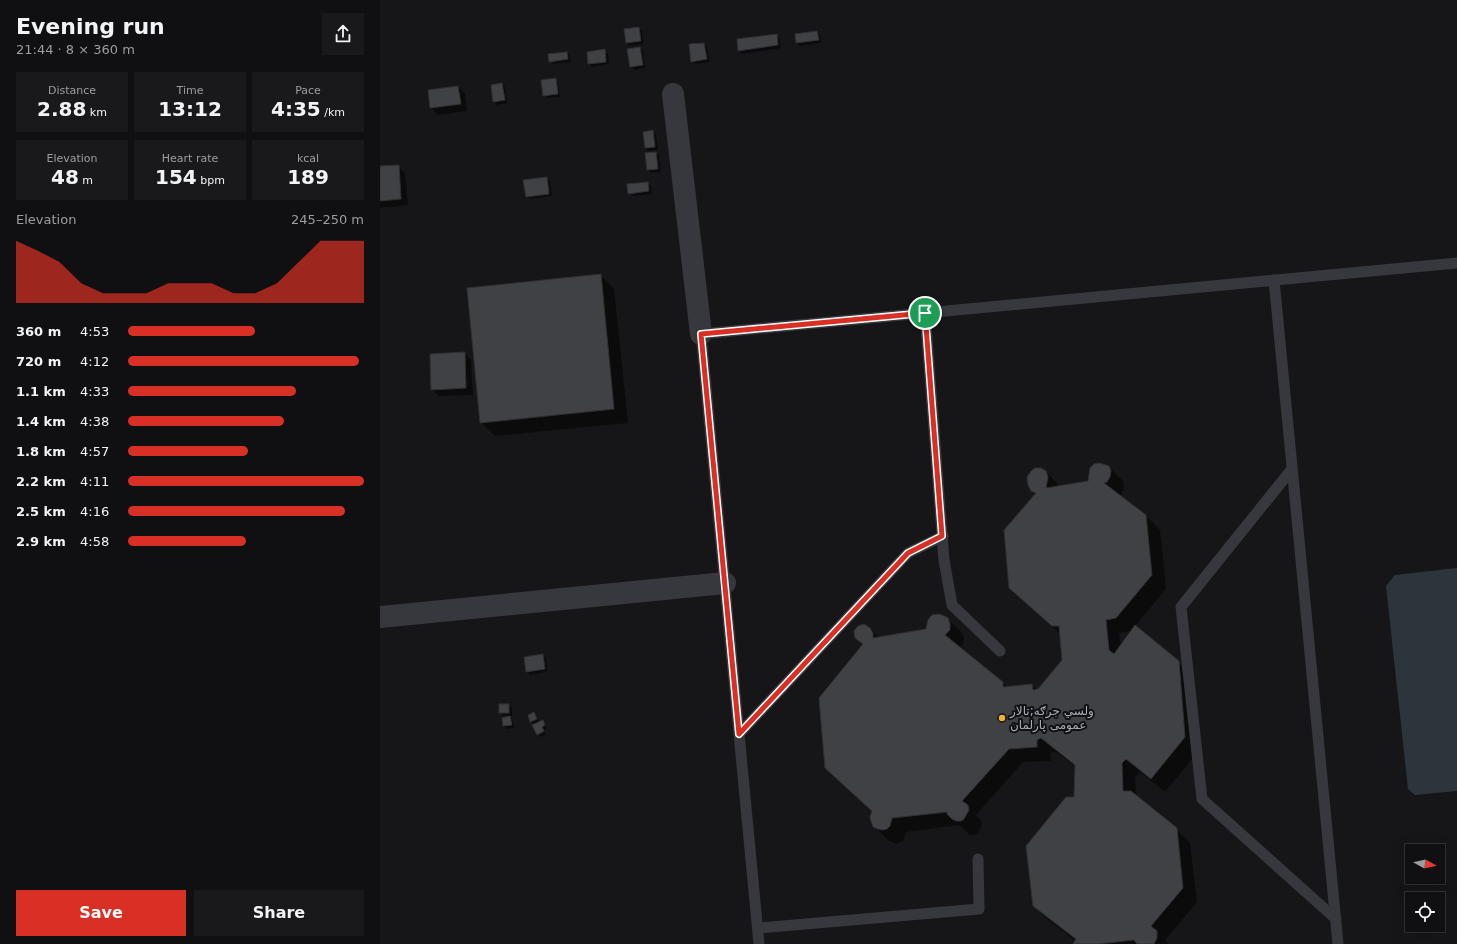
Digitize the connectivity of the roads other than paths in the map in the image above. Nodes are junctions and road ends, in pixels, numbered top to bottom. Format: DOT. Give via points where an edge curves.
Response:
graph roads {
  1 [pos="673,94"];
  2 [pos="1457,263"];
  3 [pos="1274,280"];
  4 [pos="925,313"];
  5 [pos="701,334"];
  6 [pos="1292,469"];
  7 [pos="942,536"];
  8 [pos="724,583"];
  9 [pos="380,617"];
  10 [pos="1000,651"];
  11 [pos="739,734"];
  12 [pos="978,858"];
  13 [pos="1336,919"];
  14 [pos="758,928"];
  15 [pos="759,944"];
  16 [pos="1338,944"];
  1 -- 5 [label="street"];
  2 -- 3 [label="lane"];
  3 -- 4 [label="lane"];
  3 -- 6 [label="lane"];
  4 -- 5 [label="lane"];
  4 -- 7 [label="lane"];
  5 -- 8 [label="lane"];
  6 -- 13 [label="lane"];
  6 -- 13 [label="lane" via="1181,606 1202,799"];
  7 -- 10 [label="lane" via="952,605"];
  7 -- 11 [label="lane" via="908,553"];
  8 -- 9 [label="street"];
  8 -- 11 [label="lane"];
  11 -- 14 [label="lane"];
  12 -- 14 [label="lane" via="979,909"];
  13 -- 16 [label="lane"];
  14 -- 15 [label="lane"];
}
